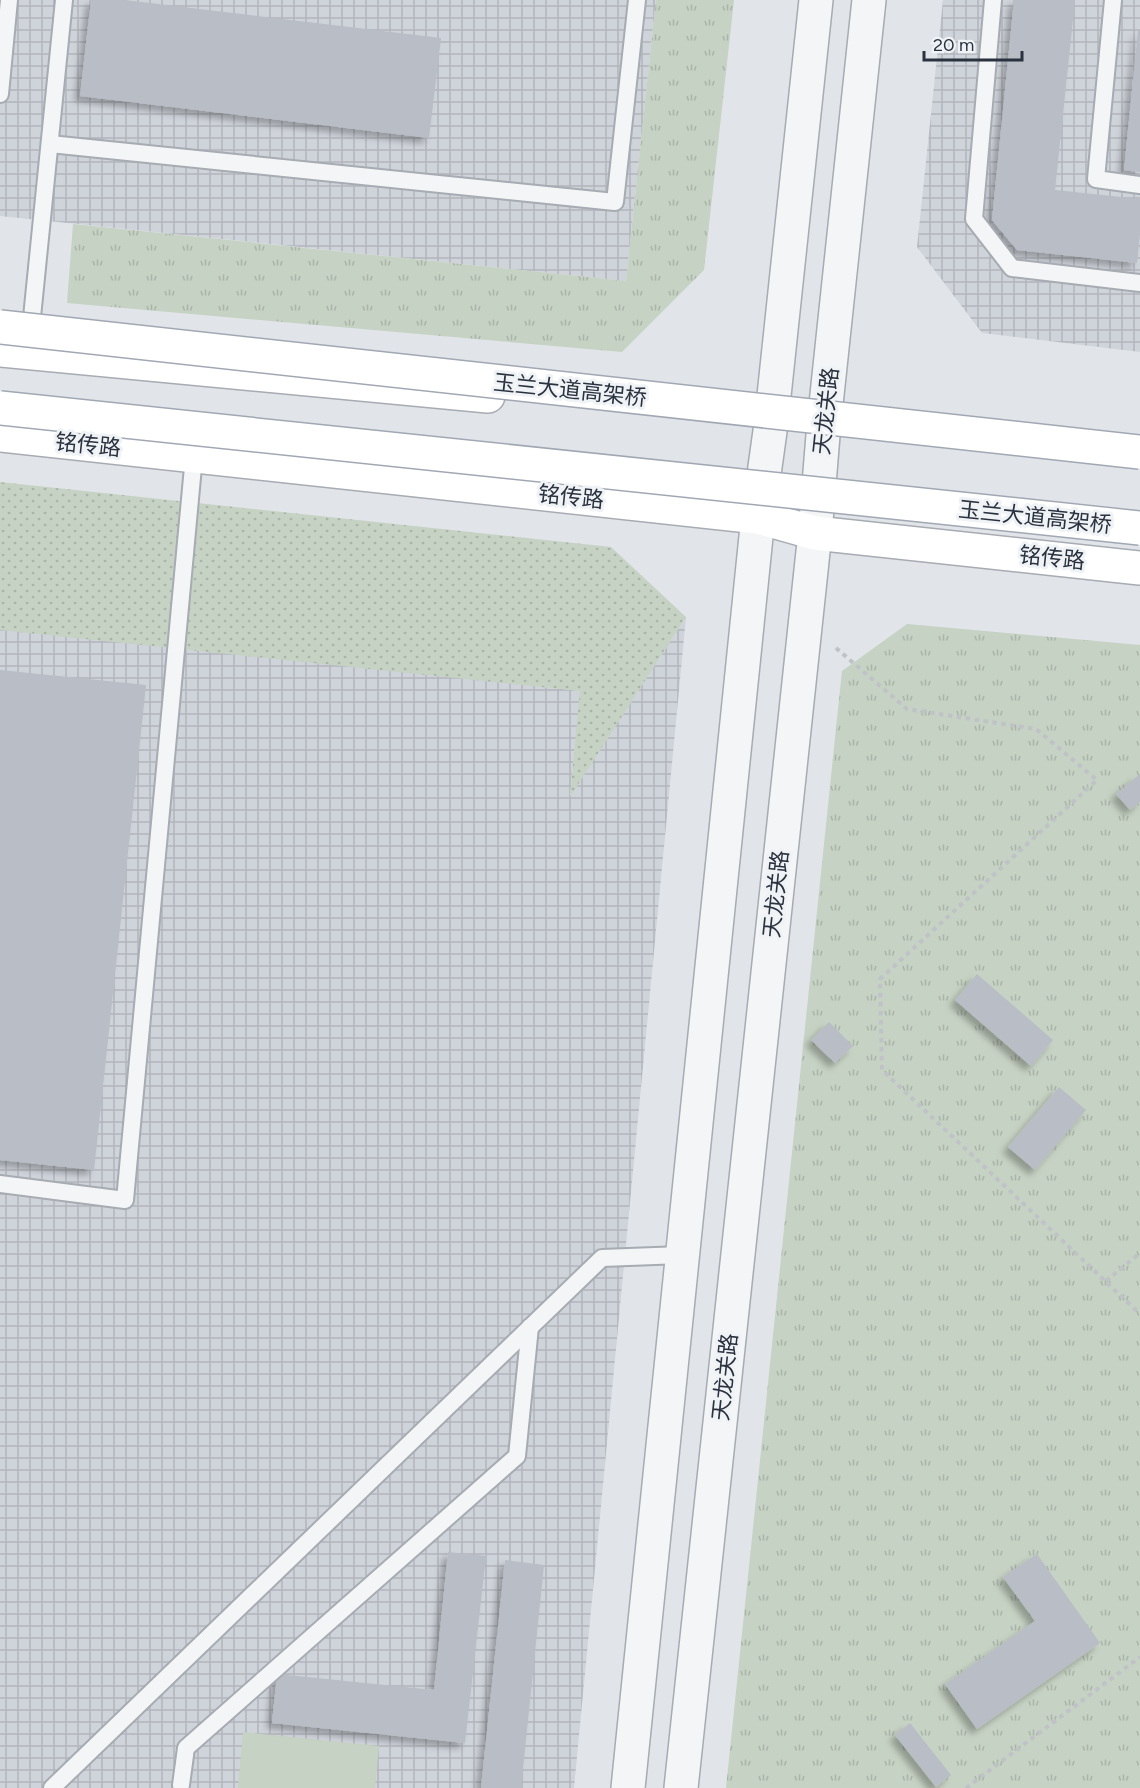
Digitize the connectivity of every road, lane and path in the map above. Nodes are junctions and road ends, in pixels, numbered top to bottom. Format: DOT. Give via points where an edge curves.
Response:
graph roads {
  1 [pos="64,0"];
  2 [pos="637,0"];
  3 [pos="816,0"];
  4 [pos="869,0"];
  5 [pos="993,0"];
  6 [pos="1113,0"];
  7 [pos="6,5"];
  8 [pos="0,94"];
  9 [pos="50,144"];
  10 [pos="1140,185"];
  11 [pos="1140,283"];
  12 [pos="0,327"];
  13 [pos="14,351"];
  14 [pos="0,408"];
  15 [pos="824,423"];
  16 [pos="771,424"];
  17 [pos="0,435"];
  18 [pos="1140,452"];
  19 [pos="194,456"];
  20 [pos="1140,463"];
  21 [pos="758,517"];
  22 [pos="1140,528"];
  23 [pos="815,533"];
  24 [pos="1140,568"];
  25 [pos="805,622"];
  26 [pos="0,1184"];
  27 [pos="1140,1253"];
  28 [pos="682,1255"];
  29 [pos="1106,1281"];
  30 [pos="1140,1314"];
  31 [pos="530,1327"];
  32 [pos="1140,1658"];
  33 [pos="181,1785"];
  34 [pos="52,1788"];
  35 [pos="628,1788"];
  36 [pos="681,1788"];
  37 [pos="966,1788"];
  1 -- 9 [label="lane"];
  2 -- 9 [label="lane" via="615,202"];
  3 -- 16 [label="street"];
  4 -- 15 [label="street, 天龙关路"];
  5 -- 11 [label="lane" via="974,219 1012,268"];
  6 -- 10 [label="lane" via="1096,179"];
  7 -- 8 [label="lane"];
  9 -- 13 [label="lane"];
  12 -- 18 [label="main road, 玉兰大道高架桥, bridge"];
  13 -- 16 [label="main road"];
  14 -- 22 [label="main road, 玉兰大道高架桥, bridge"];
  15 -- 16 [label="main road"];
  15 -- 20 [label="main road"];
  15 -- 23 [label="street, 天龙关路"];
  16 -- 21 [label="street"];
  17 -- 19 [label="main road, 铭传路"];
  19 -- 21 [label="main road, 铭传路"];
  19 -- 26 [label="lane" via="125,1200"];
  21 -- 23 [label="main road, 铭传路"];
  21 -- 28 [label="street"];
  23 -- 24 [label="main road, 铭传路"];
  23 -- 25 [label="street, 天龙关路"];
  25 -- 29 [label="path" via="907,709 1036,729 1097,780 880,979 882,1070"];
  25 -- 36 [label="street, 天龙关路"];
  27 -- 29 [label="path"];
  28 -- 31 [label="lane" via="602,1258"];
  28 -- 35 [label="street"];
  29 -- 30 [label="path"];
  31 -- 33 [label="lane" via="517,1456 186,1748"];
  31 -- 34 [label="lane"];
  32 -- 37 [label="path"];
}
